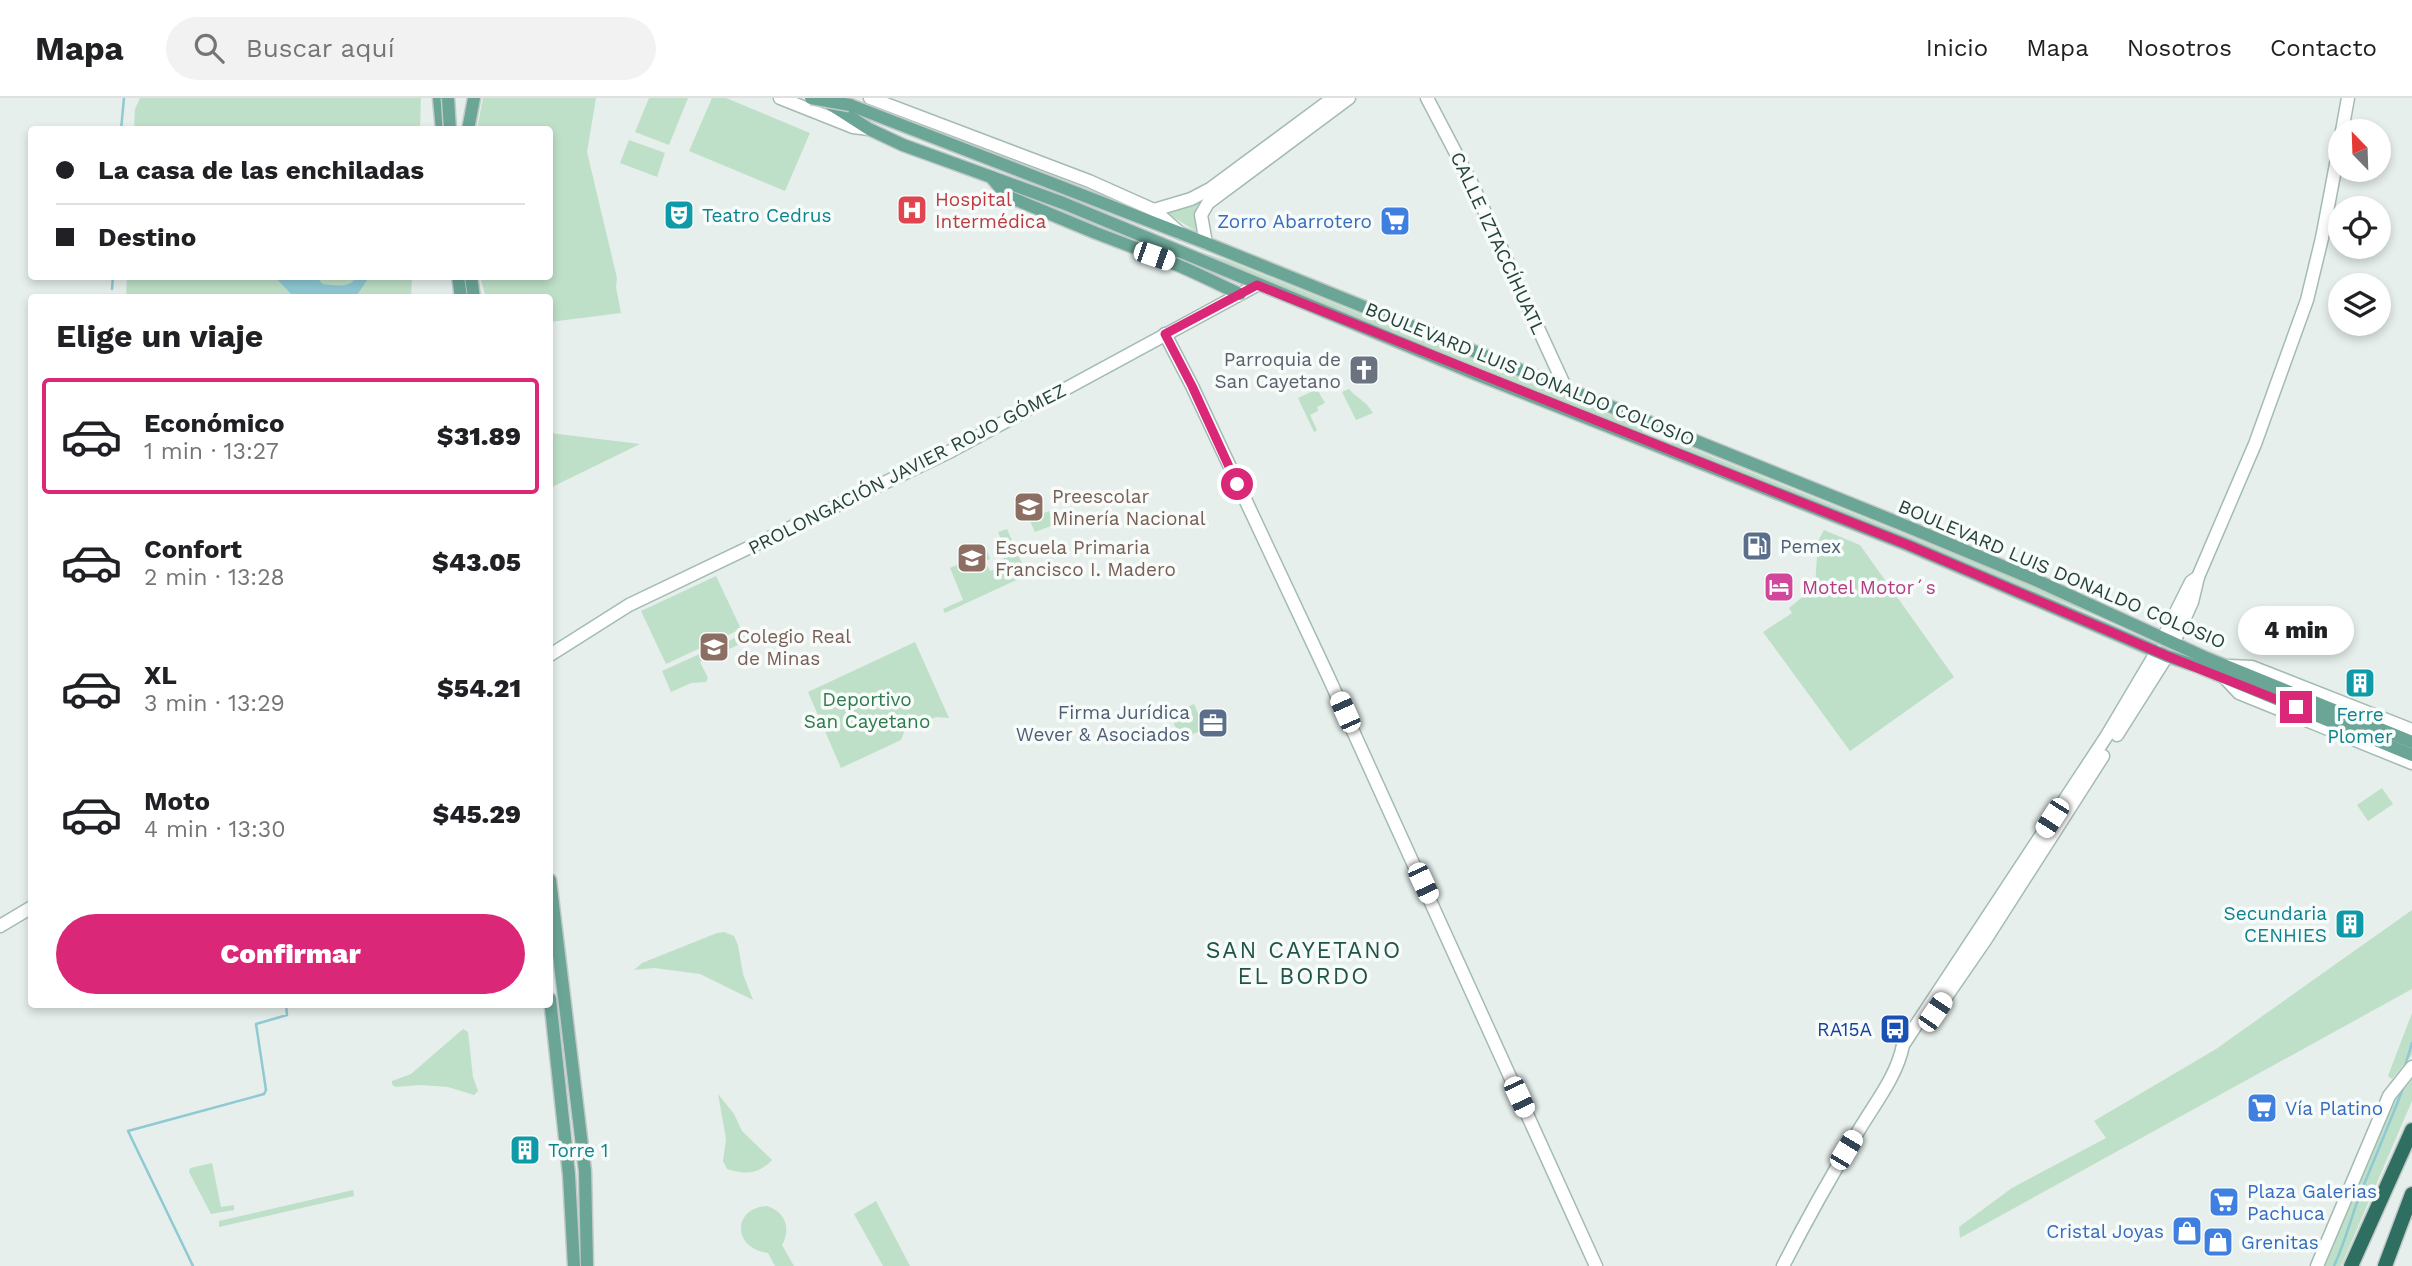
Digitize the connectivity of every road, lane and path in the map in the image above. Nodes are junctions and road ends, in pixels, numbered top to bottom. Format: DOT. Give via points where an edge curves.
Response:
graph roads {
  1 [pos="439,98"];
  2 [pos="448,98"];
  3 [pos="474,98"];
  4 [pos="780,98"];
  5 [pos="811,98"];
  6 [pos="821,98"];
  7 [pos="870,98"];
  8 [pos="1333,98"];
  9 [pos="1349,98"];
  10 [pos="2348,98"];
  11 [pos="1432,100"];
  12 [pos="2344,119"];
  13 [pos="442,126"];
  14 [pos="449,126"];
  15 [pos="468,126"];
  16 [pos="869,129"];
  17 [pos="988,174"];
  18 [pos="2333,182"];
  19 [pos="1154,210"];
  20 [pos="1180,233"];
  21 [pos="1206,243"];
  22 [pos="1176,251"];
  23 [pos="1154,256"];
  24 [pos="1257,285"];
  25 [pos="1240,294"];
  26 [pos="1165,334"];
  27 [pos="1566,390"];
  28 [pos="2169,640"];
  29 [pos="553,651"];
  30 [pos="2162,653"];
  31 [pos="2226,672"];
  32 [pos="2251,682"];
  33 [pos="2412,730"];
  34 [pos="2412,742"];
  35 [pos="2412,755"];
  36 [pos="2412,763"];
  37 [pos="553,905"];
  38 [pos="28,909"];
  39 [pos="0,926"];
  40 [pos="551,1008"];
  41 [pos="2412,1068"];
  42 [pos="2412,1130"];
  43 [pos="2412,1194"];
  44 [pos="574,1266"];
  45 [pos="587,1266"];
  46 [pos="1596,1266"];
  47 [pos="1783,1266"];
  48 [pos="2317,1266"];
  49 [pos="2351,1266"];
  50 [pos="2385,1266"];
  1 -- 13 [label="main road"];
  2 -- 14 [label="main road, bridge"];
  3 -- 15 [label="main road"];
  4 -- 16 [label="street"];
  5 -- 20 [label="main road, BOULEVARD LUIS DONALDO COLOSIO, bridge" via="850,105"];
  6 -- 16 [label="main road, BOULEVARD LUIS DONALDO COLOSIO, bridge"];
  7 -- 19 [label="street"];
  8 -- 19 [label="street" via="1210,189"];
  9 -- 21 [label="street" via="1208,203 1201,215"];
  10 -- 12 [label="street"];
  11 -- 27 [label="street, CALLE IZTACCÍHUATL"];
  16 -- 17 [label="main road, BOULEVARD LUIS DONALDO COLOSIO"];
  17 -- 22 [label="main road, BOULEVARD LUIS DONALDO COLOSIO"];
  17 -- 23 [label="main road" via="1007,196"];
  18 -- 28 [label="street" via="2307,300 2197,588"];
  19 -- 20 [label="street"];
  20 -- 21 [label="main road, BOULEVARD LUIS DONALDO COLOSIO"];
  21 -- 27 [label="main road, BOULEVARD LUIS DONALDO COLOSIO"];
  22 -- 23 [label="main road"];
  22 -- 24 [label="main road, BOULEVARD LUIS DONALDO COLOSIO"];
  23 -- 25 [label="main road" via="1188,267"];
  24 -- 25 [label="street, PROLONGACIÓN JAVIER ROJO GÓMEZ"];
  24 -- 30 [label="main road, BOULEVARD LUIS DONALDO COLOSIO" via="1908,545"];
  25 -- 26 [label="street, PROLONGACIÓN JAVIER ROJO GÓMEZ"];
  26 -- 29 [label="street, PROLONGACIÓN JAVIER ROJO GÓMEZ" via="951,451 629,605"];
  26 -- 46 [label="street" via="1323,665"];
  27 -- 28 [label="main road, BOULEVARD LUIS DONALDO COLOSIO" via="1906,526"];
  28 -- 31 [label="main road, BOULEVARD LUIS DONALDO COLOSIO"];
  30 -- 31 [label="main road, BOULEVARD LUIS DONALDO COLOSIO"];
  30 -- 47 [label="street" via="1903,1045 1901,1057 1811,1209"];
  31 -- 32 [label="main road, BOULEVARD LUIS DONALDO COLOSIO"];
  31 -- 33 [label="street, BOULEVARD LUIS DONALDO COLOSIO" via="2252,667"];
  31 -- 36 [label="street, BOULEVARD LUIS DONALDO COLOSIO" via="2239,694"];
  32 -- 34 [label="main road, BOULEVARD LUIS DONALDO COLOSIO"];
  32 -- 35 [label="main road, BOULEVARD LUIS DONALDO COLOSIO"];
  37 -- 45 [label="main road" via="585,1171"];
  38 -- 39 [label="street"];
  40 -- 44 [label="main road"];
  41 -- 48 [label="street" via="2389,1096"];
  42 -- 49 [label="highway"];
  43 -- 50 [label="highway"];
}
